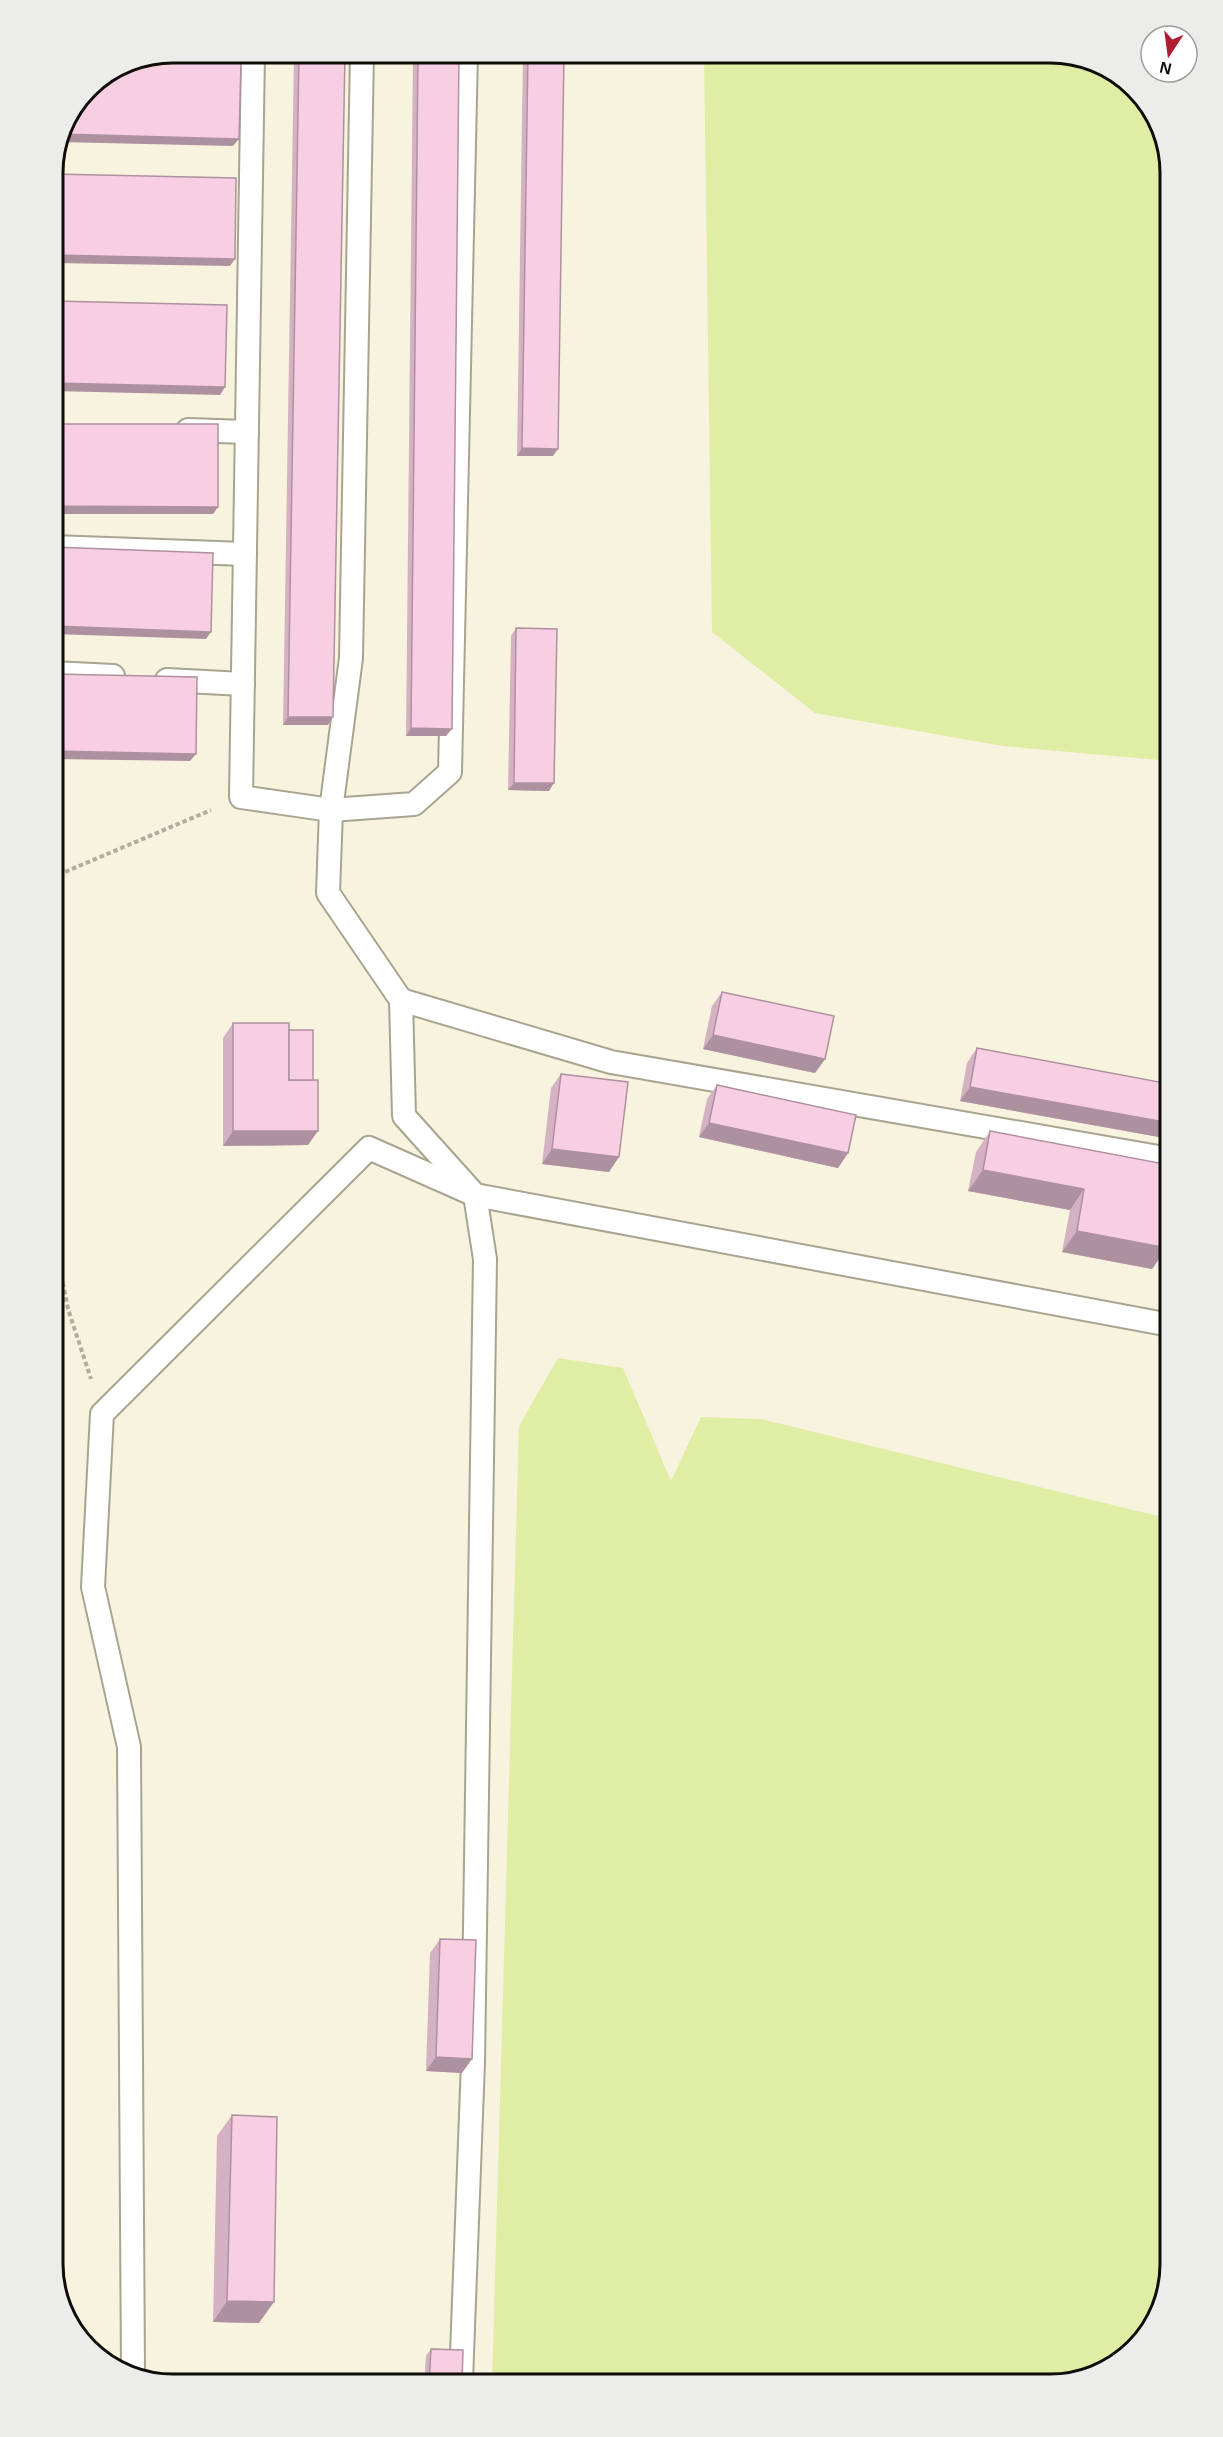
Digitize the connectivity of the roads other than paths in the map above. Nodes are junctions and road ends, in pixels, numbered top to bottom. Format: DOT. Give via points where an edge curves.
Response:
graph roads {
  1 [pos="253,63"];
  2 [pos="362,63"];
  3 [pos="466,63"];
  4 [pos="227,180"];
  5 [pos="250,181"];
  6 [pos="226,310"];
  7 [pos="249,311"];
  8 [pos="167,429"];
  9 [pos="247,432"];
  10 [pos="63,547"];
  11 [pos="245,554"];
  12 [pos="63,674"];
  13 [pos="243,684"];
  14 [pos="331,810"];
  15 [pos="401,1000"];
  16 [pos="1160,1157"];
  17 [pos="475,1195"];
  18 [pos="1160,1323"];
  19 [pos="132,2366"];
  20 [pos="461,2374"];
  1 -- 5 [label="lane"];
  2 -- 14 [label="lane" via="351,658"];
  3 -- 14 [label="lane" via="450,772 414,804"];
  4 -- 5 [label="lane"];
  5 -- 7 [label="lane"];
  6 -- 7 [label="lane"];
  7 -- 9 [label="lane"];
  8 -- 9 [label="lane"];
  9 -- 11 [label="lane"];
  10 -- 11 [label="lane"];
  11 -- 13 [label="lane"];
  12 -- 13 [label="lane"];
  13 -- 14 [label="lane" via="241,797"];
  14 -- 15 [label="lane" via="328,893"];
  15 -- 16 [label="lane" via="611,1062"];
  15 -- 17 [label="lane" via="404,1116"];
  17 -- 18 [label="lane"];
  17 -- 19 [label="lane" via="369,1148 102,1413 93,1587 129,1747"];
  17 -- 20 [label="lane" via="485,1259 473,2062"];
}
